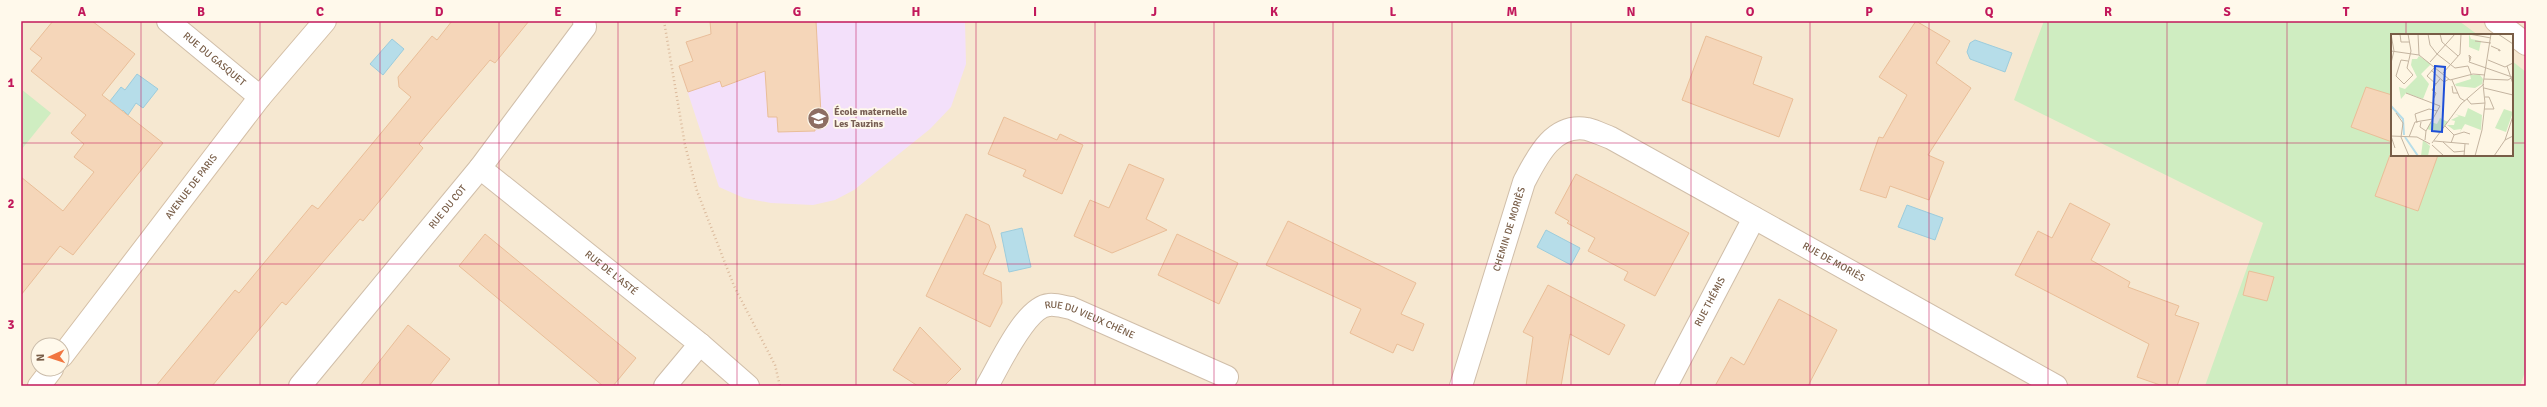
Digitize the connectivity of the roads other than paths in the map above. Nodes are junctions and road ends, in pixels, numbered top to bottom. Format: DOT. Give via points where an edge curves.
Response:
graph roads {
  1 [pos="168,21"];
  2 [pos="325,21"];
  3 [pos="584,21"];
  4 [pos="2496,21"];
  5 [pos="2513,34"];
  6 [pos="2513,34"];
  7 [pos="2526,44"];
  8 [pos="260,97"];
  9 [pos="1611,138"];
  10 [pos="480,168"];
  11 [pos="1754,218"];
  12 [pos="700,344"];
  13 [pos="70,346"];
  14 [pos="46,377"];
  15 [pos="1227,377"];
  16 [pos="2052,385"];
  17 [pos="39,386"];
  18 [pos="300,386"];
  19 [pos="665,386"];
  20 [pos="748,386"];
  21 [pos="987,386"];
  22 [pos="1461,386"];
  23 [pos="1666,386"];
  1 -- 8 [label="street, RUE DU GASQUET"];
  2 -- 8 [label="street, AVENUE DE PARIS"];
  3 -- 10 [label="street, RUE DU COT" via="585,27"];
  4 -- 5 [label="street"];
  6 -- 7 [label="street"];
  8 -- 13 [label="street, AVENUE DE PARIS"];
  9 -- 11 [label="street, RUE DE MORIÈS"];
  9 -- 22 [label="street, CHEMIN DE MORIÈS" via="1587,130 1570,129 1555,136 1538,154 1524,182 1512,218"];
  10 -- 12 [label="street, RUE DE L'ASTÉ"];
  10 -- 18 [label="street, RUE DU COT"];
  11 -- 16 [label="street, RUE DE MORIÈS"];
  11 -- 23 [label="street, RUE THÉMIS"];
  12 -- 19 [label="street"];
  12 -- 20 [label="street"];
  14 -- 17 [label="street"];
  15 -- 21 [label="street, RUE DU VIEUX CHÊNE" via="1071,308 1049,305 1035,311 1025,321"];
}
